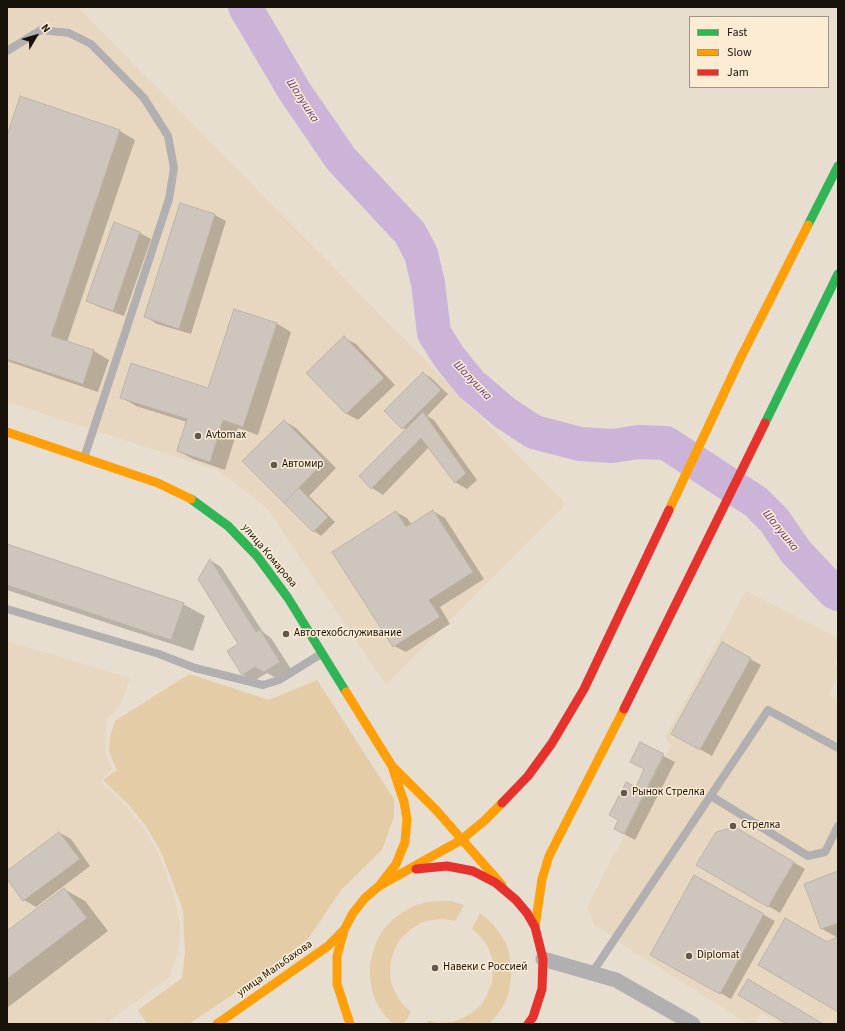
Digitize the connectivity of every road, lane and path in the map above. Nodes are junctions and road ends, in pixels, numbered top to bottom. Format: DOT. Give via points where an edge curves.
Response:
graph roads {
  1 [pos="7,51"];
  2 [pos="838,166"];
  3 [pos="838,274"];
  4 [pos="7,432"];
  5 [pos="84,458"];
  6 [pos="7,609"];
  7 [pos="322,653"];
  8 [pos="838,748"];
  9 [pos="392,766"];
  10 [pos="711,796"];
  11 [pos="838,826"];
  12 [pos="461,840"];
  13 [pos="396,876"];
  14 [pos="379,886"];
  15 [pos="516,900"];
  16 [pos="534,927"];
  17 [pos="344,930"];
  18 [pos="543,959"];
  19 [pos="592,973"];
  20 [pos="217,1024"];
  21 [pos="351,1024"];
  22 [pos="528,1024"];
  23 [pos="693,1024"];
  1 -- 5 [label="lane" via="41,30 69,33 91,44 144,98 168,136 174,168 169,199"];
  2 -- 12 [label="main road" via="740,360 584,688 552,743 528,776 494,812"];
  3 -- 16 [label="main road" via="622,714 549,856 542,879"];
  4 -- 5 [label="main road, улица Комарова"];
  5 -- 7 [label="main road, улица Комарова" via="158,483 192,499 228,526 257,556 288,598"];
  6 -- 7 [label="lane" via="159,654 195,668 263,685 279,680"];
  7 -- 9 [label="main road, улица Комарова"];
  8 -- 10 [label="lane" via="768,710"];
  9 -- 12 [label="main road" via="436,810"];
  9 -- 14 [label="main road" via="407,818 405,842 396,864"];
  10 -- 11 [label="lane" via="808,856 825,852"];
  10 -- 19 [label="lane"];
  12 -- 13 [label="main road"];
  12 -- 15 [label="main road"];
  13 -- 14 [label="main road"];
  13 -- 15 [label="main road" via="421,868 447,866 473,871 496,883"];
  14 -- 17 [label="main road" via="353,913"];
  15 -- 16 [label="main road" via="527,912"];
  16 -- 18 [label="main road"];
  17 -- 20 [label="main road, улица Мальбахова" via="328,946"];
  17 -- 21 [label="main road" via="337,956 337,984"];
  18 -- 19 [label="street"];
  18 -- 22 [label="main road" via="542,989 533,1017"];
  19 -- 23 [label="street" via="616,980"];
}
